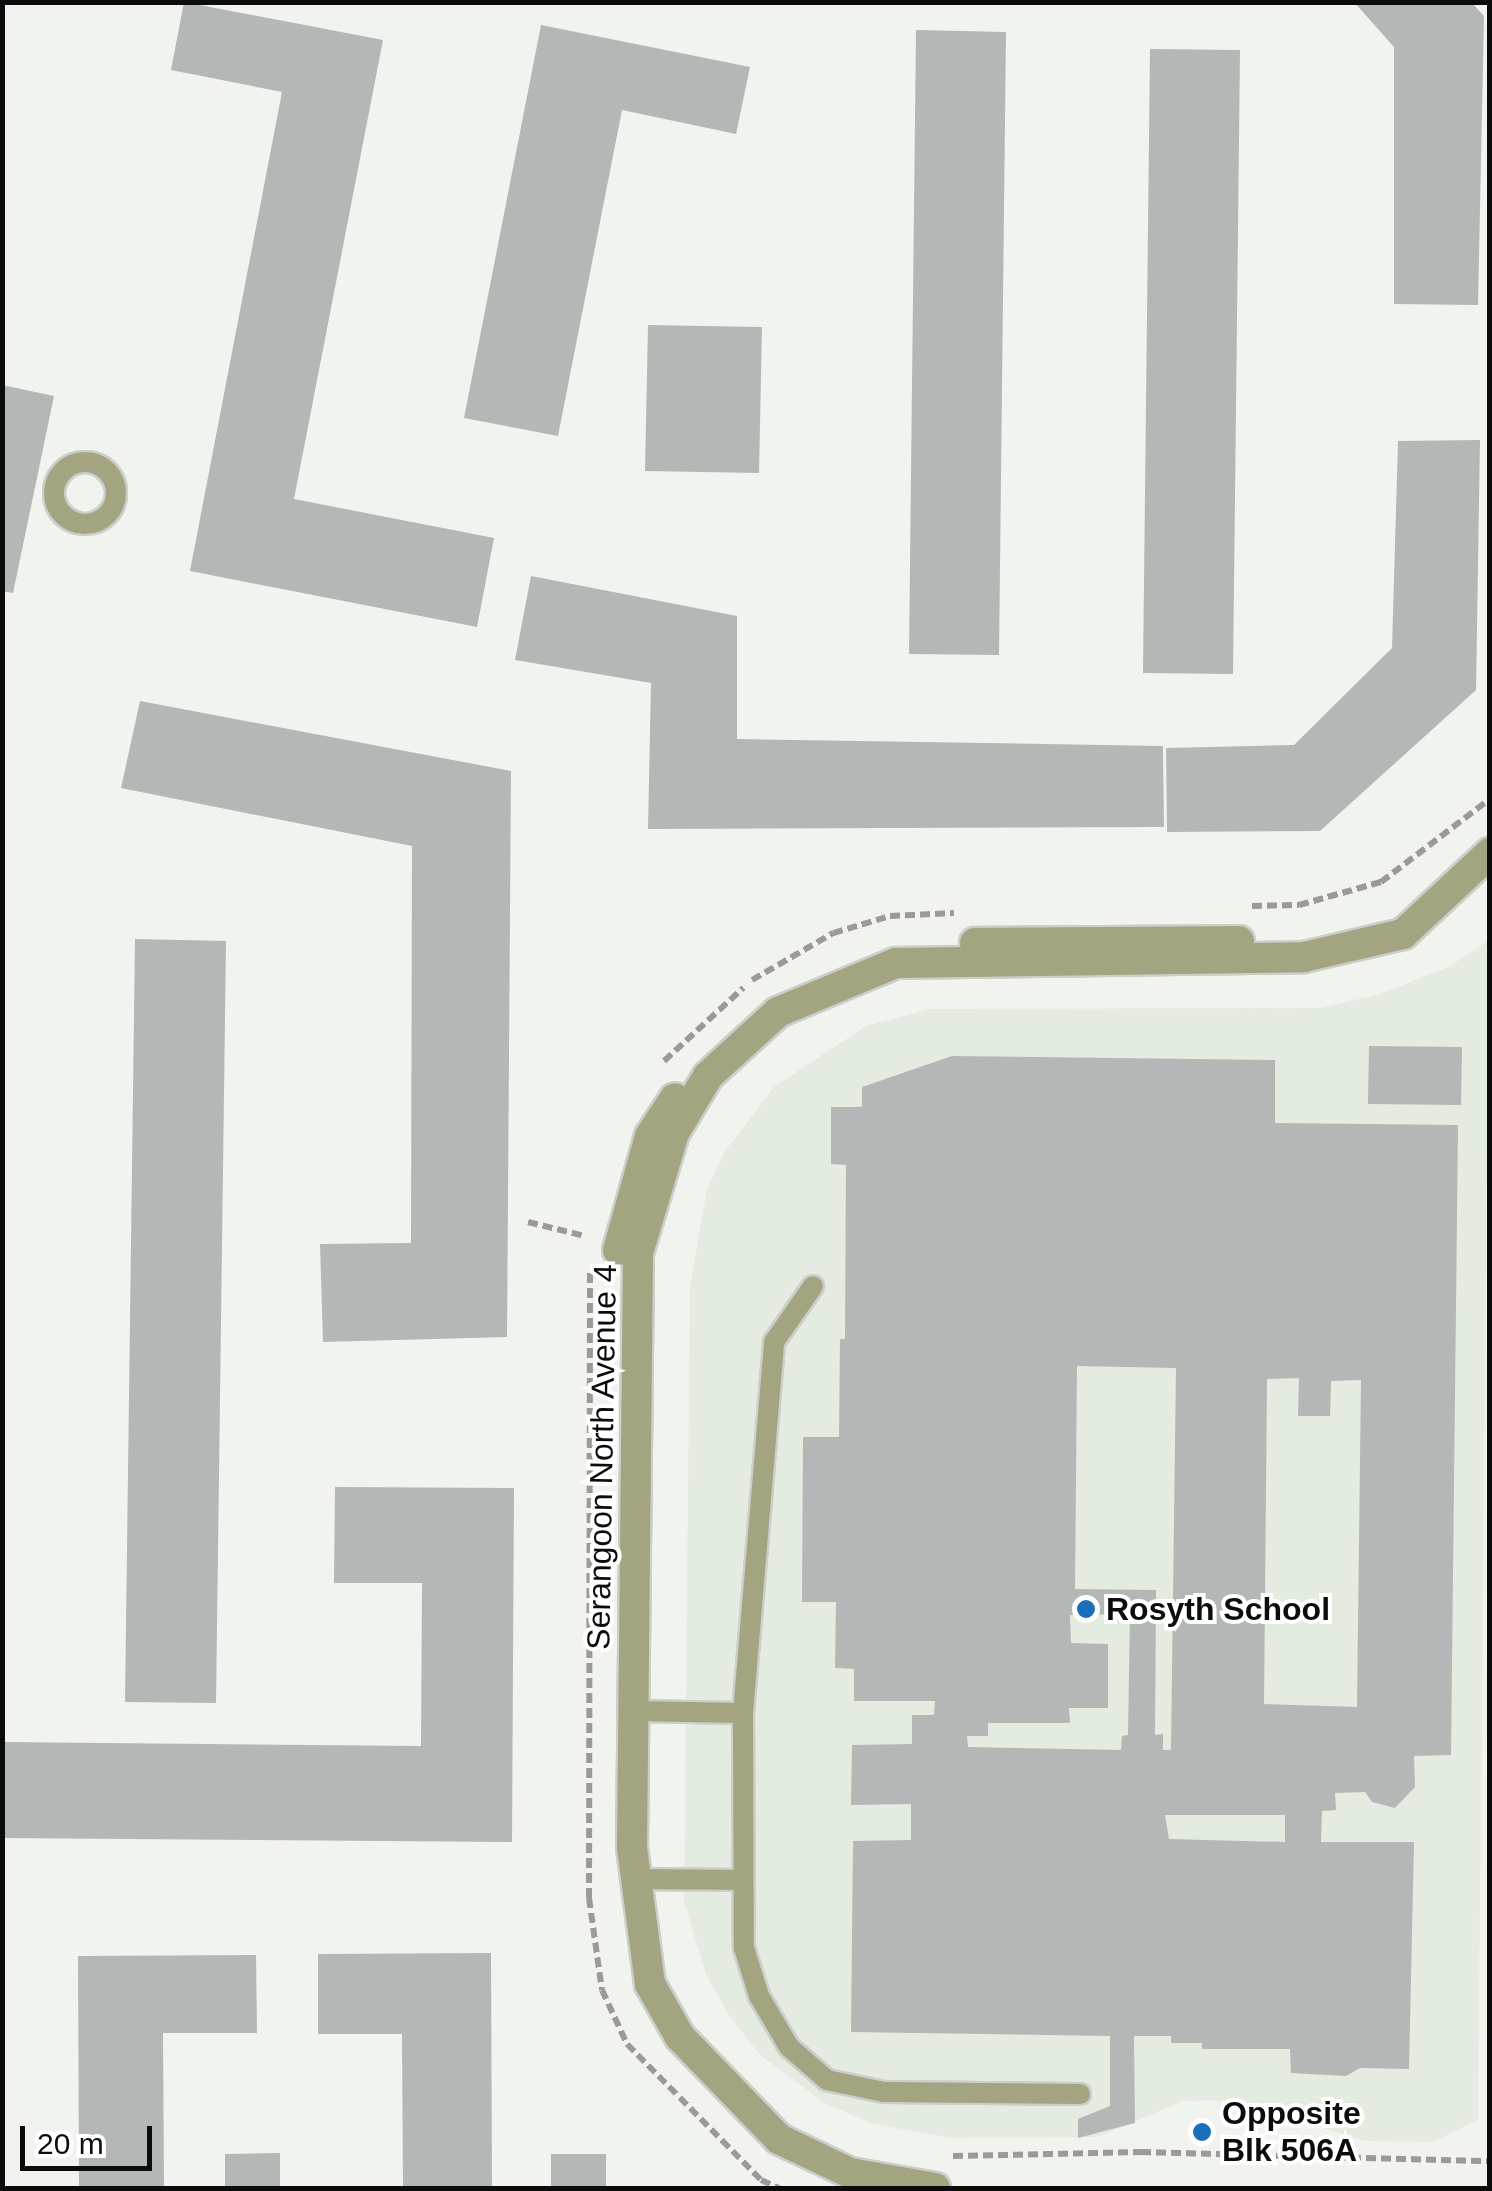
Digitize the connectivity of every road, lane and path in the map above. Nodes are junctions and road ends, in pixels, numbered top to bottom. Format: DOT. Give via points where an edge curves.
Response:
graph roads {
  1 [pos="1490,853"];
  2 [pos="1452,887"];
  3 [pos="528,1222"];
  4 [pos="591,1238"];
  5 [pos="813,1286"];
  6 [pos="634,1711"];
  7 [pos="743,1714"];
  8 [pos="636,1879"];
  9 [pos="741,1880"];
  10 [pos="1080,2094"];
  11 [pos="941,2154"];
  12 [pos="1490,2161"];
  13 [pos="862,2188"];
  14 [pos="935,2188"];
  1 -- 2 [label="street, Serangoon North Avenue 4"];
  2 -- 6 [label="street, Serangoon North Avenue 4" via="1403,934 1304,957 896,963 778,1012 708,1076 674,1133 638,1252"];
  2 -- 13 [label="street, Serangoon North Avenue 4" via="1400,916 1304,941 894,944 778,992 694,1068 650,1136 618,1250 616,1850 634,1989 656,2030 777,2154"];
  3 -- 4 [label="path"];
  5 -- 7 [label="lane" via="774,1342"];
  6 -- 7 [label="lane"];
  6 -- 8 [label="street, Serangoon North Avenue 4"];
  7 -- 9 [label="lane"];
  8 -- 9 [label="lane"];
  8 -- 14 [label="street, Serangoon North Avenue 4" via="650,1984 680,2038 779,2139 850,2173"];
  9 -- 10 [label="lane" via="744,1948 759,1996 789,2047 827,2080 884,2092"];
  11 -- 12 [label="path"];
}
